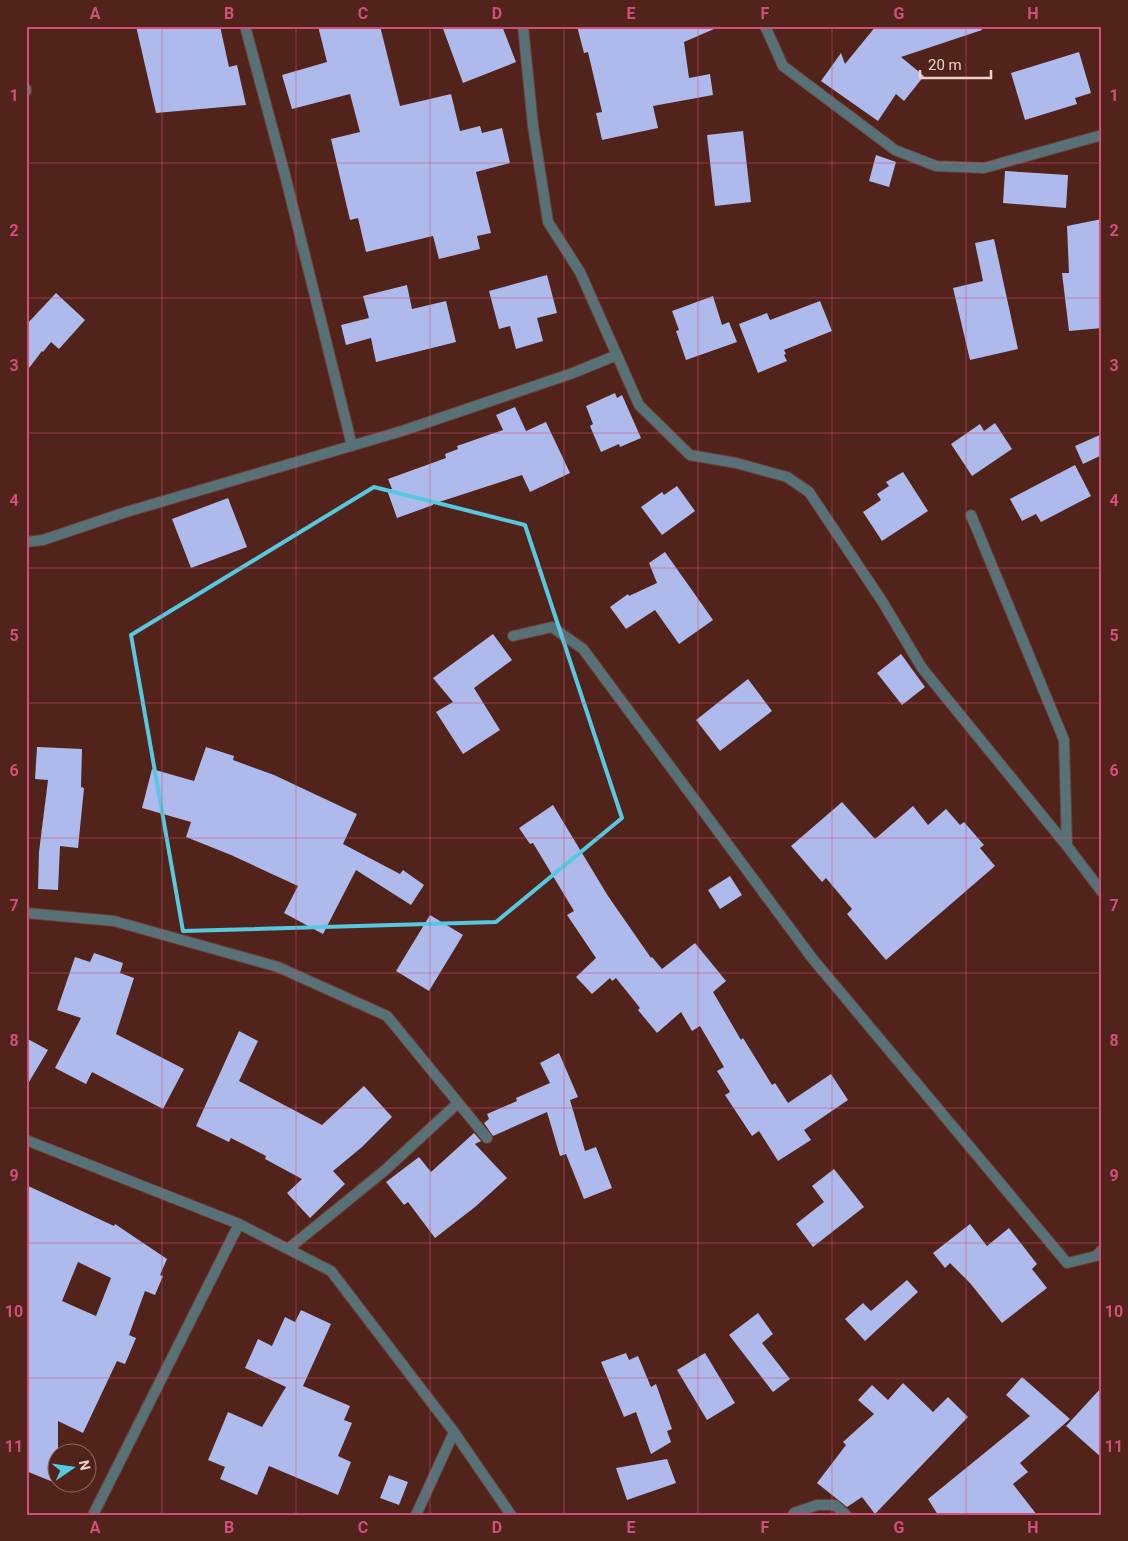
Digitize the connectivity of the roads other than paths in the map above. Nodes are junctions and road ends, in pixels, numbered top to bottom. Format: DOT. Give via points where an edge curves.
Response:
graph roads {
  1 [pos="245,26"];
  2 [pos="523,26"];
  3 [pos="765,26"];
  4 [pos="1102,135"];
  5 [pos="617,355"];
  6 [pos="352,446"];
  7 [pos="971,515"];
  8 [pos="26,542"];
  9 [pos="513,636"];
  10 [pos="1067,846"];
  11 [pos="1102,892"];
  12 [pos="26,913"];
  13 [pos="458,1103"];
  14 [pos="487,1138"];
  15 [pos="26,1140"];
  16 [pos="239,1224"];
  17 [pos="288,1249"];
  18 [pos="1102,1250"];
  19 [pos="454,1432"];
  20 [pos="93,1515"];
  21 [pos="416,1515"];
  22 [pos="511,1515"];
  23 [pos="793,1515"];
  24 [pos="846,1515"];
  1 -- 6 [label="street"];
  2 -- 5 [label="street" via="533,126 548,222 580,272"];
  3 -- 4 [label="street" via="782,66 895,150 936,166 984,168"];
  5 -- 6 [label="street" via="402,432"];
  5 -- 10 [label="street" via="639,405 690,455 787,477 809,492 882,601 922,668"];
  6 -- 8 [label="street" via="126,512 43,540"];
  7 -- 10 [label="street" via="1064,740"];
  9 -- 18 [label="street" via="552,627 583,650 812,958 1067,1263 1096,1256"];
  10 -- 11 [label="street"];
  12 -- 13 [label="street" via="114,921 278,967 387,1016"];
  13 -- 14 [label="street"];
  13 -- 17 [label="street" via="384,1172"];
  15 -- 16 [label="street"];
  16 -- 17 [label="street"];
  16 -- 20 [label="street"];
  17 -- 19 [label="street" via="331,1271"];
  19 -- 21 [label="street"];
  19 -- 22 [label="street"];
  23 -- 24 [label="street" via="817,1504 835,1505"];
}
